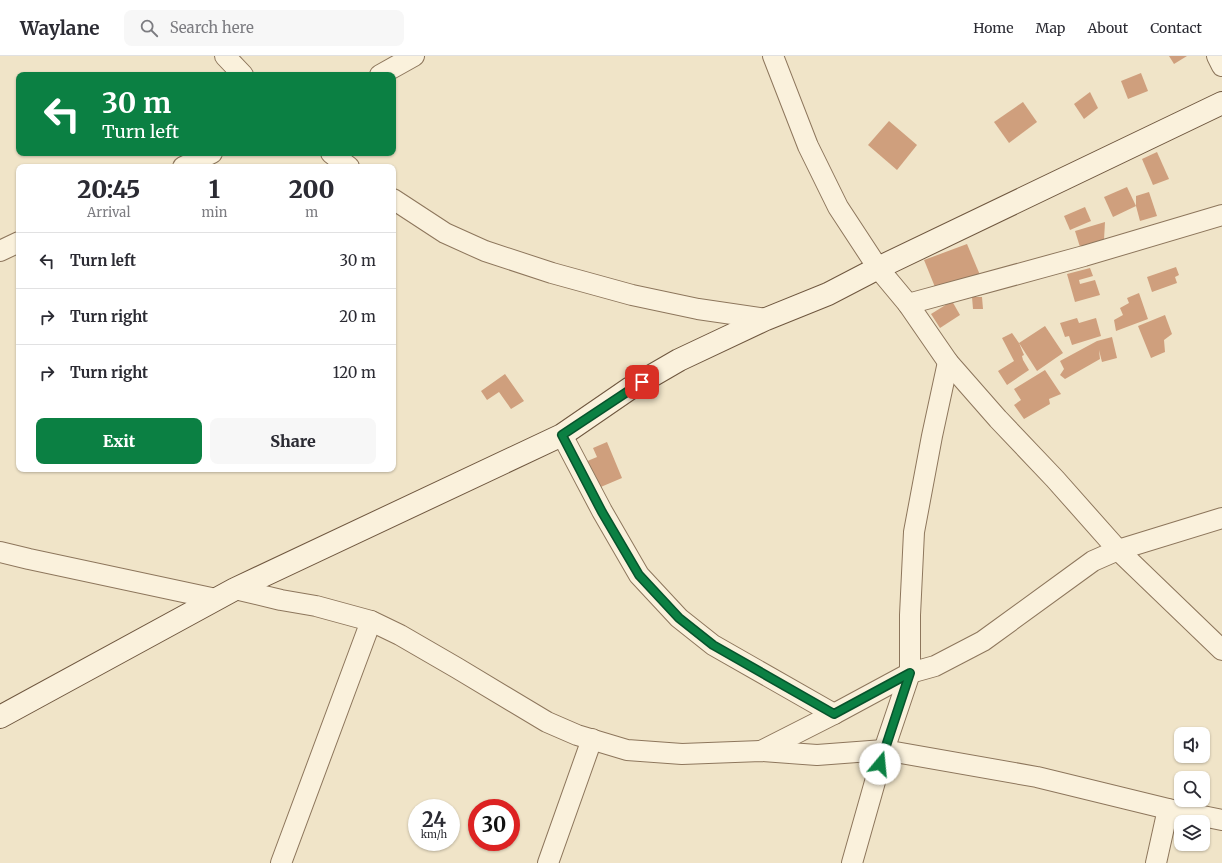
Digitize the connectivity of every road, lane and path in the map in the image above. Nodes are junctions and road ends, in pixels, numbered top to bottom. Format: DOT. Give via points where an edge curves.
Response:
graph roads {
  1 [pos="225,56"];
  2 [pos="414,56"];
  3 [pos="773,56"];
  4 [pos="1217,56"];
  5 [pos="1222,66"];
  6 [pos="240,72"];
  7 [pos="385,72"];
  8 [pos="1221,105"];
  9 [pos="206,156"];
  10 [pos="335,156"];
  11 [pos="189,164"];
  12 [pos="345,164"];
  13 [pos="396,201"];
  14 [pos="1222,215"];
  15 [pos="16,243"];
  16 [pos="0,251"];
  17 [pos="878,268"];
  18 [pos="908,304"];
  19 [pos="766,320"];
  20 [pos="948,362"];
  21 [pos="562,435"];
  22 [pos="1222,518"];
  23 [pos="1118,550"];
  24 [pos="0,552"];
  25 [pos="226,594"];
  26 [pos="371,621"];
  27 [pos="1222,650"];
  28 [pos="910,673"];
  29 [pos="834,714"];
  30 [pos="0,717"];
  31 [pos="592,739"];
  32 [pos="884,750"];
  33 [pos="761,751"];
  34 [pos="1168,809"];
  35 [pos="1222,820"];
  36 [pos="281,863"];
  37 [pos="548,863"];
  38 [pos="852,863"];
  39 [pos="1156,863"];
  1 -- 6 [label="street"];
  2 -- 7 [label="street"];
  3 -- 17 [label="street" via="811,153 838,207"];
  4 -- 5 [label="street"];
  8 -- 17 [label="street"];
  9 -- 11 [label="street"];
  10 -- 12 [label="street"];
  13 -- 19 [label="street" via="445,233 485,251 552,274 639,297"];
  14 -- 18 [label="street"];
  15 -- 16 [label="street"];
  17 -- 18 [label="street"];
  17 -- 19 [label="street" via="828,294"];
  18 -- 20 [label="street"];
  19 -- 21 [label="street" via="679,360"];
  20 -- 23 [label="street"];
  20 -- 28 [label="street" via="914,532"];
  21 -- 25 [label="street"];
  21 -- 29 [label="street" via="602,512 639,575 679,618 713,645"];
  22 -- 23 [label="street"];
  23 -- 27 [label="street"];
  23 -- 28 [label="street" via="1093,561 983,641 935,666"];
  24 -- 25 [label="street"];
  25 -- 26 [label="street" via="316,606"];
  25 -- 30 [label="street"];
  26 -- 31 [label="street" via="400,635 547,722"];
  26 -- 36 [label="street"];
  28 -- 29 [label="street"];
  28 -- 32 [label="street"];
  29 -- 33 [label="street"];
  31 -- 33 [label="street" via="627,750 682,754"];
  31 -- 37 [label="street"];
  32 -- 33 [label="street" via="817,755"];
  32 -- 34 [label="street" via="1037,777"];
  32 -- 38 [label="street"];
  34 -- 35 [label="street"];
  34 -- 39 [label="street"];
}
